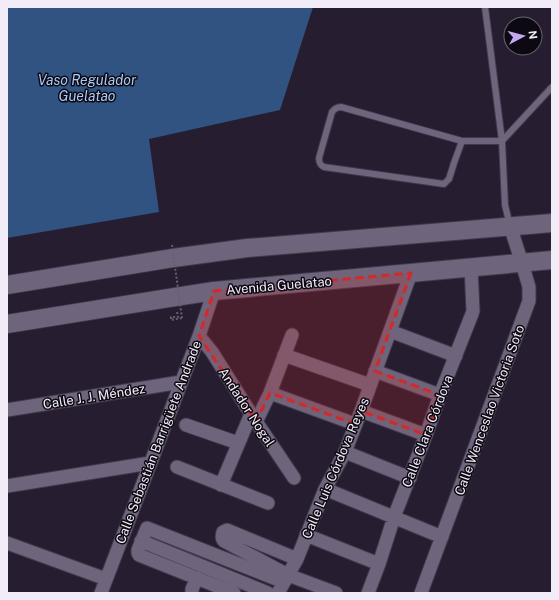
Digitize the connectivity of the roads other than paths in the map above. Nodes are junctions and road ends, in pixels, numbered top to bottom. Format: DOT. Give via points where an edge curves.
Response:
graph roads {
  1 [pos="485,7"];
  2 [pos="552,87"];
  3 [pos="462,141"];
  4 [pos="502,141"];
  5 [pos="552,222"];
  6 [pos="510,226"];
  7 [pos="552,260"];
  8 [pos="517,263"];
  9 [pos="471,268"];
  10 [pos="411,274"];
  11 [pos="7,285"];
  12 [pos="214,291"];
  13 [pos="7,324"];
  14 [pos="390,331"];
  15 [pos="292,335"];
  16 [pos="199,336"];
  17 [pos="284,355"];
  18 [pos="456,356"];
  19 [pos="374,372"];
  20 [pos="181,382"];
  21 [pos="370,385"];
  22 [pos="270,393"];
  23 [pos="440,395"];
  24 [pos="7,410"];
  25 [pos="361,411"];
  26 [pos="253,418"];
  27 [pos="355,424"];
  28 [pos="186,425"];
  29 [pos="426,435"];
  30 [pos="238,443"];
  31 [pos="345,452"];
  32 [pos="150,463"];
  33 [pos="177,467"];
  34 [pos="294,478"];
  35 [pos="410,478"];
  36 [pos="221,485"];
  37 [pos="7,486"];
  38 [pos="325,489"];
  39 [pos="268,503"];
  40 [pos="394,517"];
  41 [pos="306,535"];
  42 [pos="442,536"];
  43 [pos="7,543"];
  44 [pos="209,553"];
  45 [pos="296,559"];
  46 [pos="379,564"];
  47 [pos="200,573"];
  48 [pos="106,579"];
  49 [pos="283,583"];
  50 [pos="101,593"];
  51 [pos="192,593"];
  52 [pos="234,593"];
  53 [pos="268,593"];
  54 [pos="336,593"];
  55 [pos="368,593"];
  56 [pos="421,593"];
  1 -- 4 [label="lane"];
  2 -- 4 [label="lane"];
  3 -- 3 [label="lane" via="338,107 332,112 319,162 324,167 444,184 449,179"];
  3 -- 4 [label="lane"];
  4 -- 6 [label="lane" via="505,205"];
  5 -- 6 [label="main road"];
  6 -- 8 [label="street, Calle Wenceslao Victoria Soto"];
  6 -- 11 [label="main road" via="247,248"];
  7 -- 8 [label="main road, Avenida Guelatao"];
  8 -- 9 [label="main road, Avenida Guelatao"];
  8 -- 42 [label="street, Calle Wenceslao Victoria Soto" via="529,287 529,301"];
  9 -- 10 [label="main road, Avenida Guelatao"];
  9 -- 18 [label="street, Calle Clara Córdova" via="472,313"];
  10 -- 12 [label="main road, Avenida Guelatao"];
  10 -- 14 [label="street, Calle Luis Córdova Reyes"];
  12 -- 13 [label="main road, Avenida Guelatao"];
  12 -- 16 [label="street, Calle Sebastián Barrigüete Andrade"];
  14 -- 18 [label="street"];
  14 -- 19 [label="street, Calle Luis Córdova Reyes"];
  15 -- 17 [label="street"];
  16 -- 20 [label="street, Calle Sebastián Barrigüete Andrade"];
  16 -- 26 [label="street, Andador Nogal" via="212,352"];
  17 -- 21 [label="street"];
  17 -- 22 [label="street"];
  18 -- 23 [label="street, Calle Clara Córdova"];
  19 -- 21 [label="street, Calle Luis Córdova Reyes"];
  19 -- 23 [label="street"];
  20 -- 24 [label="street, Calle J. J. Méndez"];
  20 -- 32 [label="street, Calle Sebastián Barrigüete Andrade"];
  21 -- 25 [label="street, Calle Luis Córdova Reyes"];
  22 -- 26 [label="street"];
  22 -- 27 [label="street"];
  23 -- 29 [label="street, Calle Clara Córdova"];
  25 -- 27 [label="street, Calle Luis Córdova Reyes"];
  25 -- 29 [label="street"];
  26 -- 30 [label="street"];
  26 -- 34 [label="street, Andador Nogal"];
  27 -- 31 [label="street, Calle Luis Córdova Reyes"];
  28 -- 30 [label="street"];
  29 -- 35 [label="street, Calle Clara Córdova"];
  30 -- 36 [label="street"];
  31 -- 35 [label="street"];
  31 -- 38 [label="street, Calle Luis Córdova Reyes"];
  32 -- 37 [label="street"];
  32 -- 48 [label="street, Calle Sebastián Barrigüete Andrade"];
  33 -- 36 [label="street"];
  35 -- 40 [label="street, Calle Clara Córdova"];
  36 -- 39 [label="street"];
  38 -- 40 [label="street"];
  38 -- 41 [label="street, Calle Luis Córdova Reyes"];
  40 -- 42 [label="street"];
  40 -- 46 [label="street, Calle Clara Córdova"];
  41 -- 45 [label="street, Calle Luis Córdova Reyes"];
  41 -- 46 [label="street"];
  42 -- 56 [label="street, Calle Wenceslao Victoria Soto"];
  43 -- 48 [label="street"];
  44 -- 47 [label="street"];
  44 -- 47 [label="street" via="147,528 142,541"];
  44 -- 49 [label="street"];
  45 -- 49 [label="street, Calle Luis Córdova Reyes"];
  45 -- 49 [label="street" via="228,531 223,532 224,541"];
  46 -- 55 [label="street, Calle Clara Córdova"];
  47 -- 51 [label="street"];
  47 -- 52 [label="street"];
  47 -- 53 [label="street"];
  48 -- 50 [label="street, Calle Sebastián Barrigüete Andrade"];
  49 -- 54 [label="street"];
}
